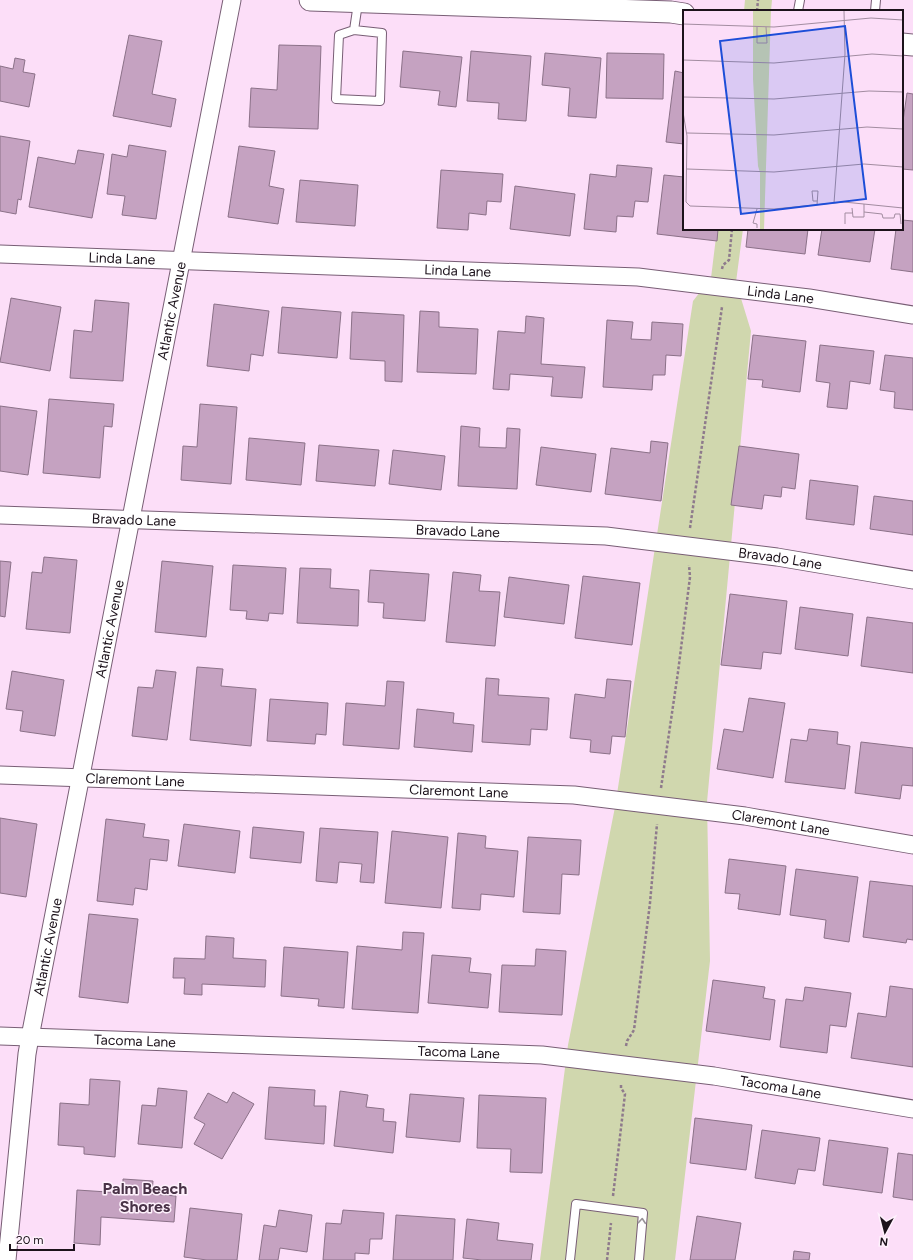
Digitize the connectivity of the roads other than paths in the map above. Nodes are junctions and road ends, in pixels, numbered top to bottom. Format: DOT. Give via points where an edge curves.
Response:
graph roads {
  1 [pos="232,0"];
  2 [pos="310,0"];
  3 [pos="800,0"];
  4 [pos="876,0"];
  5 [pos="358,2"];
  6 [pos="424,2"];
  7 [pos="498,3"];
  8 [pos="798,10"];
  9 [pos="875,10"];
  10 [pos="683,14"];
  11 [pos="354,30"];
  12 [pos="903,44"];
  13 [pos="913,46"];
  14 [pos="0,254"];
  15 [pos="181,261"];
  16 [pos="913,315"];
  17 [pos="0,515"];
  18 [pos="131,519"];
  19 [pos="913,580"];
  20 [pos="0,775"];
  21 [pos="81,778"];
  22 [pos="913,845"];
  23 [pos="0,1036"];
  24 [pos="30,1037"];
  25 [pos="913,1109"];
  26 [pos="7,1260"];
  27 [pos="570,1260"];
  28 [pos="639,1260"];
  1 -- 15 [label="street, Atlantic Avenue"];
  2 -- 5 [label="street"];
  3 -- 8 [label="lane"];
  4 -- 9 [label="lane"];
  5 -- 6 [label="street"];
  5 -- 11 [label="lane"];
  6 -- 7 [label="street"];
  7 -- 10 [label="street"];
  11 -- 11 [label="lane" via="339,35 336,99 380,101 382,33"];
  12 -- 13 [label="street"];
  14 -- 15 [label="street, Linda Lane"];
  15 -- 16 [label="street, Linda Lane" via="638,277 809,298"];
  15 -- 18 [label="street, Atlantic Avenue"];
  17 -- 18 [label="street, Bravado Lane"];
  18 -- 19 [label="street, Bravado Lane" via="606,536 777,557"];
  18 -- 21 [label="street, Atlantic Avenue"];
  20 -- 21 [label="street, Claremont Lane"];
  21 -- 22 [label="street, Claremont Lane" via="574,795 745,816"];
  21 -- 24 [label="street, Atlantic Avenue"];
  23 -- 24 [label="street, Tacoma Lane"];
  24 -- 25 [label="street, Tacoma Lane" via="542,1055 714,1076"];
  24 -- 26 [label="street, Atlantic Avenue"];
  28 -- 27 [label="lane, one-way" via="643,1213 576,1204"];
}
